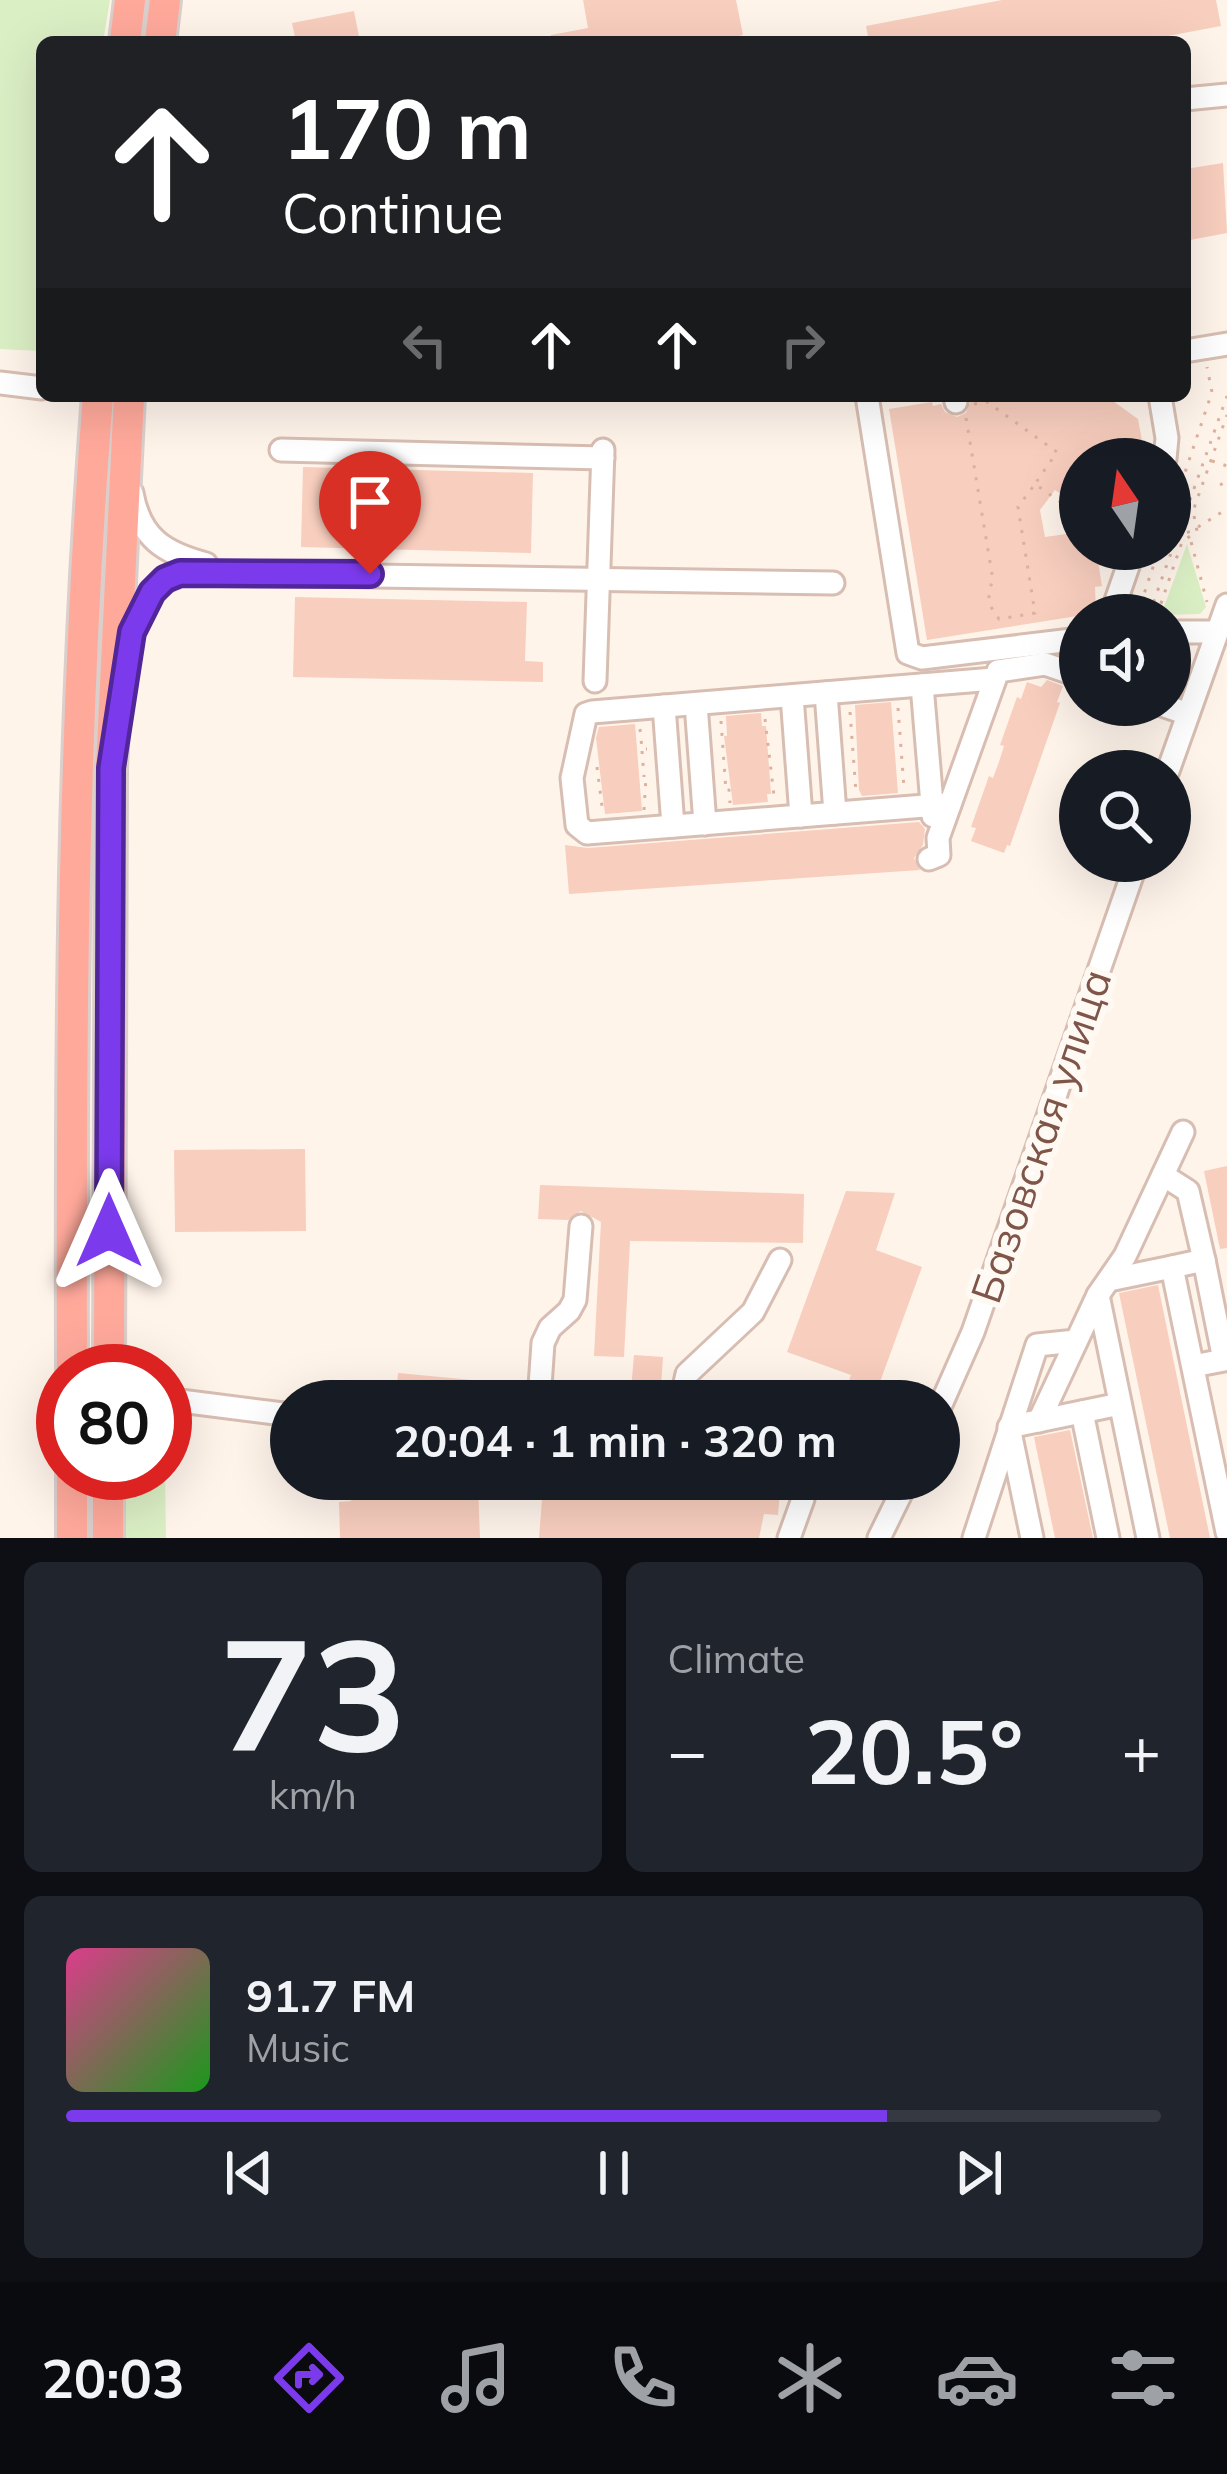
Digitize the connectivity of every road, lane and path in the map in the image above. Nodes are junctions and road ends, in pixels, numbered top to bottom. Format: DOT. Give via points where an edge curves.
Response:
graph roads {
  1 [pos="130,0"];
  2 [pos="165,0"];
  3 [pos="126,36"];
  4 [pos="161,36"];
  5 [pos="1227,95"];
  6 [pos="1191,98"];
  7 [pos="1227,344"];
  8 [pos="1196,355"];
  9 [pos="0,383"];
  10 [pos="36,387"];
  11 [pos="1227,396"];
  12 [pos="98,402"];
  13 [pos="129,402"];
  14 [pos="868,402"];
  15 [pos="1161,402"];
  16 [pos="1227,416"];
  17 [pos="1167,438"];
  18 [pos="127,442"];
  19 [pos="281,450"];
  20 [pos="1191,454"];
  21 [pos="1211,460"];
  22 [pos="1227,466"];
  23 [pos="1227,482"];
  24 [pos="1035,484"];
  25 [pos="1220,485"];
  26 [pos="1191,498"];
  27 [pos="1059,501"];
  28 [pos="1227,509"];
  29 [pos="1197,528"];
  30 [pos="1191,535"];
  31 [pos="1191,548"];
  32 [pos="236,571"];
  33 [pos="598,578"];
  34 [pos="832,583"];
  35 [pos="1218,607"];
  36 [pos="1191,632"];
  37 [pos="1217,632"];
  38 [pos="1059,636"];
  39 [pos="1059,669"];
  40 [pos="994,679"];
  41 [pos="595,681"];
  42 [pos="922,685"];
  43 [pos="826,693"];
  44 [pos="897,694"];
  45 [pos="792,696"];
  46 [pos="849,698"];
  47 [pos="696,704"];
  48 [pos="764,705"];
  49 [pos="664,706"];
  50 [pos="1191,706"];
  51 [pos="720,709"];
  52 [pos="639,715"];
  53 [pos="663,748"];
  54 [pos="642,749"];
  55 [pos="596,760"];
  56 [pos="111,768"];
  57 [pos="644,777"];
  58 [pos="905,798"];
  59 [pos="857,802"];
  60 [pos="940,805"];
  61 [pos="772,808"];
  62 [pos="731,811"];
  63 [pos="835,813"];
  64 [pos="801,816"];
  65 [pos="644,818"];
  66 [pos="604,822"];
  67 [pos="705,824"];
  68 [pos="673,826"];
  69 [pos="934,849"];
  70 [pos="1130,882"];
  71 [pos="1183,1132"];
  72 [pos="1163,1175"];
  73 [pos="581,1226"];
  74 [pos="780,1260"];
  75 [pos="1204,1260"];
  76 [pos="1172,1267"];
  77 [pos="1104,1287"];
  78 [pos="1076,1341"];
  79 [pos="72,1344"];
  80 [pos="109,1344"];
  81 [pos="1226,1364"];
  82 [pos="1193,1366"];
  83 [pos="540,1380"];
  84 [pos="686,1380"];
  85 [pos="952,1380"];
  86 [pos="192,1402"];
  87 [pos="1120,1404"];
  88 [pos="270,1412"];
  89 [pos="1082,1412"];
  90 [pos="1039,1421"];
  91 [pos="1009,1427"];
  92 [pos="72,1500"];
  93 [pos="109,1500"];
  94 [pos="802,1500"];
  95 [pos="898,1500"];
  96 [pos="1227,1532"];
  97 [pos="71,1538"];
  98 [pos="108,1538"];
  99 [pos="789,1538"];
  100 [pos="879,1538"];
  101 [pos="974,1538"];
  102 [pos="1031,1538"];
  103 [pos="1108,1538"];
  104 [pos="1148,1538"];
  1 -- 3 [label="highway"];
  2 -- 4 [label="highway"];
  5 -- 6 [label="street"];
  7 -- 8 [label="street"];
  8 -- 20 [label="path" via="1212,392"];
  9 -- 10 [label="street"];
  11 -- 26 [label="path"];
  12 -- 79 [label="highway" via="77,757"];
  13 -- 18 [label="highway"];
  14 -- 38 [label="street" via="908,653 922,658 981,641"];
  15 -- 17 [label="street"];
  16 -- 21 [label="path"];
  18 -- 32 [label="street" via="135,514 145,532 175,556"];
  18 -- 56 [label="highway"];
  19 -- 33 [label="street" via="603,454"];
  21 -- 22 [label="path"];
  21 -- 29 [label="path" via="1193,511"];
  23 -- 25 [label="path"];
  24 -- 24 [label="path" via="1018,507 1035,613 999,619 987,594 993,580 964,406 987,402 1057,452"];
  24 -- 27 [label="path"];
  28 -- 29 [label="path"];
  29 -- 30 [label="path"];
  31 -- 35 [label="path"];
  32 -- 33 [label="street"];
  32 -- 56 [label="street" via="165,579 141,609"];
  33 -- 34 [label="street"];
  33 -- 41 [label="street"];
  35 -- 37 [label="street"];
  36 -- 37 [label="street"];
  37 -- 50 [label="street"];
  39 -- 40 [label="street" via="1001,669"];
  40 -- 42 [label="street"];
  40 -- 60 [label="street"];
  42 -- 43 [label="street"];
  42 -- 60 [label="street"];
  43 -- 45 [label="street"];
  43 -- 63 [label="street"];
  44 -- 58 [label="path"];
  45 -- 47 [label="street"];
  45 -- 64 [label="street"];
  46 -- 59 [label="path"];
  47 -- 49 [label="street"];
  47 -- 67 [label="street"];
  48 -- 61 [label="path"];
  49 -- 53 [label="street"];
  49 -- 68 [label="street" via="586,714 572,778 580,830"];
  51 -- 62 [label="path"];
  52 -- 54 [label="path"];
  53 -- 54 [label="path"];
  53 -- 57 [label="path" via="661,776"];
  53 -- 68 [label="street"];
  54 -- 57 [label="path"];
  55 -- 66 [label="path"];
  56 -- 80 [label="highway"];
  57 -- 65 [label="path"];
  60 -- 63 [label="street"];
  60 -- 69 [label="street"];
  63 -- 64 [label="street"];
  64 -- 67 [label="street"];
  67 -- 68 [label="street"];
  70 -- 85 [label="street, Базовская улица"];
  71 -- 72 [label="street"];
  72 -- 75 [label="street" via="1190,1195"];
  72 -- 77 [label="street"];
  73 -- 83 [label="street" via="575,1300 543,1343"];
  74 -- 84 [label="street" via="753,1312"];
  75 -- 76 [label="street"];
  75 -- 81 [label="street"];
  76 -- 77 [label="street"];
  76 -- 82 [label="street"];
  77 -- 78 [label="street"];
  77 -- 87 [label="street"];
  78 -- 90 [label="street"];
  78 -- 91 [label="street" via="1037,1345"];
  81 -- 82 [label="street"];
  82 -- 96 [label="street"];
  86 -- 88 [label="street"];
  87 -- 89 [label="street"];
  87 -- 104 [label="street"];
  89 -- 90 [label="street"];
  89 -- 103 [label="street"];
  90 -- 91 [label="street"];
  91 -- 101 [label="street"];
  91 -- 102 [label="street"];
  92 -- 97 [label="highway"];
  93 -- 98 [label="highway"];
  94 -- 99 [label="street"];
  95 -- 100 [label="street"];
}
